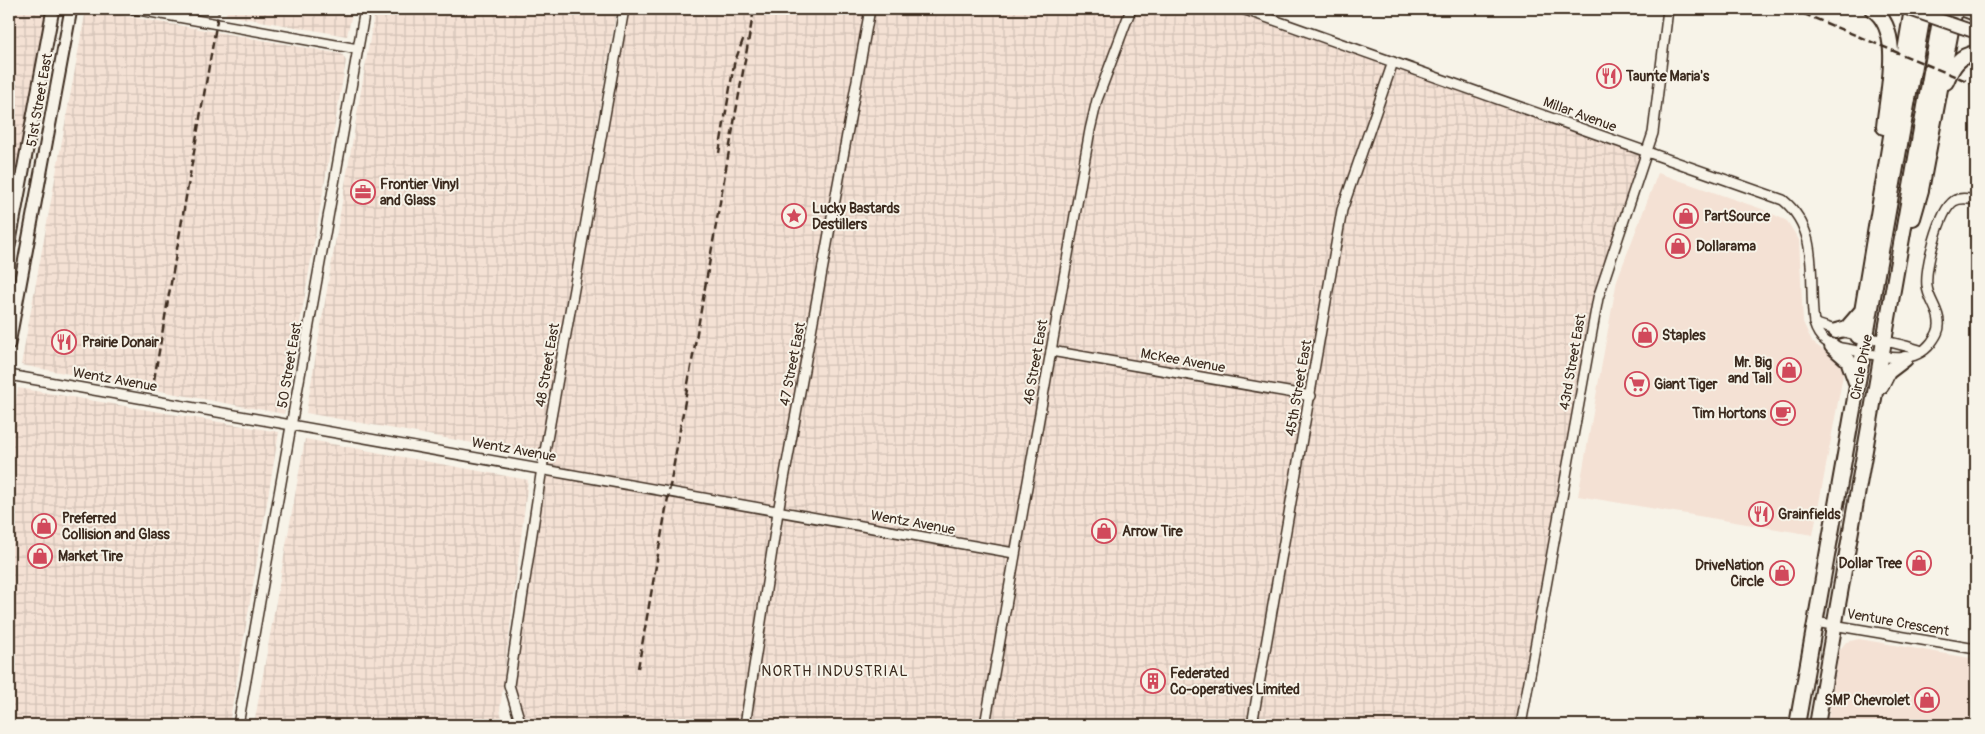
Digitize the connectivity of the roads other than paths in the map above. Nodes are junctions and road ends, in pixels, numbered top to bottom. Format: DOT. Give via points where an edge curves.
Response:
graph roads {
  1 [pos="52,9"];
  2 [pos="71,9"];
  3 [pos="133,9"];
  4 [pos="365,9"];
  5 [pos="624,9"];
  6 [pos="870,9"];
  7 [pos="1131,9"];
  8 [pos="1243,9"];
  9 [pos="1668,9"];
  10 [pos="1872,9"];
  11 [pos="1909,9"];
  12 [pos="1924,9"];
  13 [pos="1942,9"];
  14 [pos="1955,9"];
  15 [pos="1960,9"];
  16 [pos="1975,14"];
  17 [pos="1974,32"];
  18 [pos="358,49"];
  19 [pos="1976,53"];
  20 [pos="1393,62"];
  21 [pos="1936,111"];
  22 [pos="1647,152"];
  23 [pos="1976,200"];
  24 [pos="1875,232"];
  25 [pos="9,246"];
  26 [pos="1895,284"];
  27 [pos="1862,310"];
  28 [pos="1814,323"];
  29 [pos="1836,332"];
  30 [pos="1863,337"];
  31 [pos="1885,341"];
  32 [pos="9,344"];
  33 [pos="1832,346"];
  34 [pos="1051,351"];
  35 [pos="1863,352"];
  36 [pos="1922,352"];
  37 [pos="1882,355"];
  38 [pos="1905,359"];
  39 [pos="9,374"];
  40 [pos="1857,384"];
  41 [pos="1311,396"];
  42 [pos="1871,412"];
  43 [pos="292,424"];
  44 [pos="542,468"];
  45 [pos="778,512"];
  46 [pos="1014,553"];
  47 [pos="1815,622"];
  48 [pos="1835,625"];
  49 [pos="1976,649"];
  50 [pos="238,725"];
  51 [pos="521,725"];
  52 [pos="745,725"];
  53 [pos="985,725"];
  54 [pos="1252,725"];
  55 [pos="1521,725"];
  56 [pos="1797,725"];
  57 [pos="1817,725"];
  1 -- 25 [label="main road, 51st Street East"];
  2 -- 32 [label="main road, 51st Street East"];
  3 -- 18 [label="street"];
  4 -- 18 [label="street, 50 Street East"];
  5 -- 44 [label="street, 48 Street East"];
  6 -- 45 [label="street, 47 Street East"];
  7 -- 34 [label="street, 46 Street East" via="1091,122"];
  8 -- 20 [label="street, Millar Avenue"];
  9 -- 22 [label="street, 43rd Street East" via="1653,133"];
  10 -- 24 [label="highway" via="1883,18 1891,44"];
  11 -- 17 [label="main road, bridge"];
  11 -- 24 [label="highway"];
  12 -- 30 [label="highway, Circle Drive"];
  13 -- 26 [label="highway, Circle Drive"];
  14 -- 21 [label="highway"];
  15 -- 16 [label="main road"];
  18 -- 43 [label="street, 50 Street East"];
  19 -- 21 [label="highway" via="1952,66"];
  20 -- 22 [label="street, Millar Avenue"];
  20 -- 41 [label="street, 45th Street East" via="1342,210"];
  21 -- 26 [label="highway" via="1921,190"];
  22 -- 28 [label="street, Millar Avenue" via="1771,194 1792,207 1804,225 1810,251"];
  22 -- 55 [label="street, 43rd Street East" via="1598,298"];
  23 -- 36 [label="street" via="1962,198 1952,203 1939,225 1927,284 1939,316 1939,328 1935,339"];
  24 -- 27 [label="highway"];
  26 -- 31 [label="highway, Circle Drive"];
  27 -- 29 [label="highway" via="1855,322"];
  27 -- 30 [label="highway"];
  28 -- 29 [label="street"];
  28 -- 33 [label="street" via="1818,334"];
  29 -- 30 [label="street"];
  30 -- 31 [label="street"];
  30 -- 35 [label="highway"];
  31 -- 36 [label="street"];
  31 -- 37 [label="highway, Circle Drive"];
  33 -- 35 [label="street"];
  33 -- 40 [label="highway" via="1848,360"];
  34 -- 41 [label="street, McKee Avenue"];
  34 -- 46 [label="street, 46 Street East"];
  35 -- 37 [label="street"];
  35 -- 40 [label="highway, Circle Drive"];
  36 -- 38 [label="street"];
  37 -- 38 [label="street"];
  37 -- 42 [label="highway, Circle Drive"];
  38 -- 42 [label="highway" via="1888,372"];
  39 -- 43 [label="street, Wentz Avenue"];
  40 -- 47 [label="highway, Circle Drive"];
  41 -- 54 [label="street, 45th Street East"];
  42 -- 48 [label="highway, Circle Drive"];
  43 -- 44 [label="street, Wentz Avenue"];
  43 -- 50 [label="street, 50 Street East"];
  44 -- 45 [label="street, Wentz Avenue"];
  44 -- 51 [label="street, 48 Street East" via="509,685"];
  45 -- 46 [label="street, Wentz Avenue"];
  45 -- 52 [label="street, 47 Street East"];
  46 -- 53 [label="street, 46 Street East"];
  47 -- 48 [label="street, Venture Crescent"];
  47 -- 56 [label="highway, Circle Drive"];
  48 -- 49 [label="street, Venture Crescent"];
  48 -- 57 [label="highway, Circle Drive"];
}
